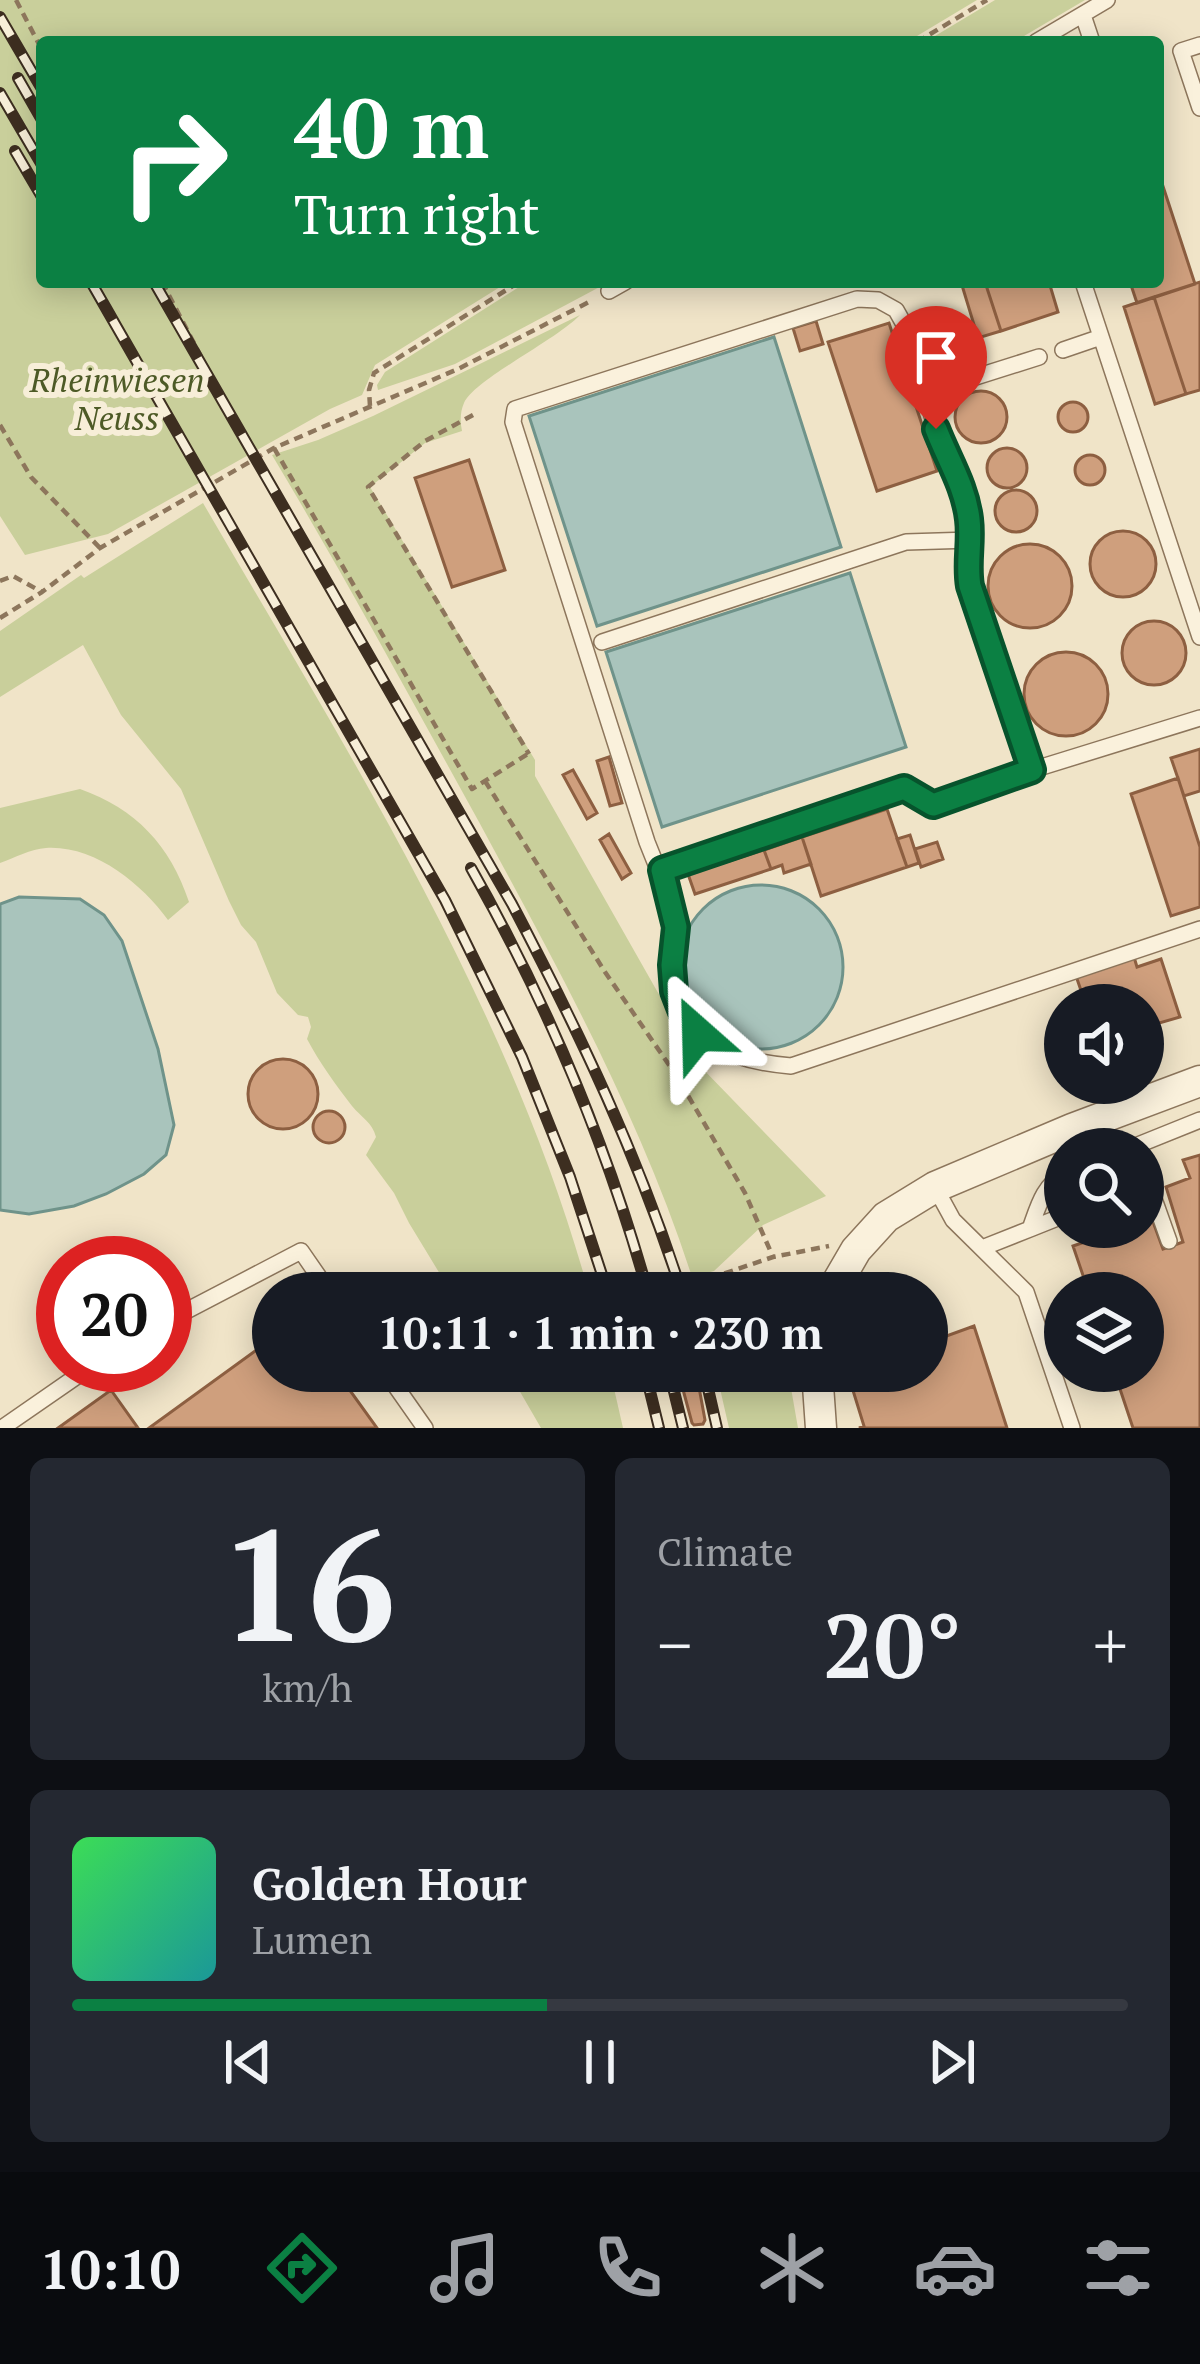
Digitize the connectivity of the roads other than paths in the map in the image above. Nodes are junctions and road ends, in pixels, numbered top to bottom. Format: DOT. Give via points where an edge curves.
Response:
graph roads {
  1 [pos="1107,0"];
  2 [pos="1083,15"];
  3 [pos="1046,36"];
  4 [pos="1090,36"];
  5 [pos="1200,45"];
  6 [pos="1200,108"];
  7 [pos="614,288"];
  8 [pos="1085,288"];
  9 [pos="609,291"];
  10 [pos="1101,337"];
  11 [pos="1063,350"];
  12 [pos="1040,357"];
  13 [pos="925,394"];
  14 [pos="971,540"];
  15 [pos="1200,638"];
  16 [pos="602,642"];
  17 [pos="1200,718"];
  18 [pos="1032,770"];
  19 [pos="662,870"];
  20 [pos="1200,929"];
  21 [pos="1200,1081"];
  22 [pos="1200,1120"];
  23 [pos="1164,1135"];
  24 [pos="935,1187"];
  25 [pos="1044,1195"];
  26 [pos="1044,1223"];
  27 [pos="1164,1227"];
  28 [pos="1030,1229"];
  29 [pos="1169,1241"];
  30 [pos="982,1248"];
  31 [pos="261,1272"];
  32 [pos="316,1272"];
  33 [pos="843,1272"];
  34 [pos="252,1277"];
  35 [pos="192,1308"];
  36 [pos="53,1392"];
  37 [pos="399,1392"];
  38 [pos="818,1392"];
  39 [pos="2,1428"];
  40 [pos="424,1428"];
  41 [pos="821,1428"];
  42 [pos="1072,1428"];
  1 -- 2 [label="lane"];
  2 -- 3 [label="lane"];
  2 -- 4 [label="lane"];
  5 -- 6 [label="lane" via="1181,51"];
  7 -- 9 [label="lane"];
  8 -- 10 [label="lane"];
  10 -- 11 [label="lane"];
  10 -- 15 [label="lane"];
  12 -- 13 [label="lane"];
  13 -- 14 [label="lane" via="961,484"];
  13 -- 19 [label="lane" via="896,310 857,299 515,409"];
  14 -- 16 [label="lane" via="906,542"];
  14 -- 18 [label="lane" via="970,586"];
  17 -- 18 [label="lane"];
  18 -- 19 [label="lane" via="933,805 904,788"];
  19 -- 20 [label="lane" via="676,927 674,991 684,1017 713,1046 771,1065 791,1066"];
  21 -- 24 [label="street"];
  22 -- 23 [label="lane"];
  24 -- 30 [label="lane"];
  24 -- 33 [label="street" via="886,1217"];
  25 -- 28 [label="lane"];
  26 -- 28 [label="lane"];
  27 -- 29 [label="lane"];
  28 -- 30 [label="lane"];
  30 -- 42 [label="lane" via="1026,1292"];
  31 -- 32 [label="lane" via="301,1251"];
  34 -- 35 [label="lane"];
  36 -- 39 [label="lane"];
  37 -- 40 [label="lane"];
  38 -- 41 [label="street"];
}
